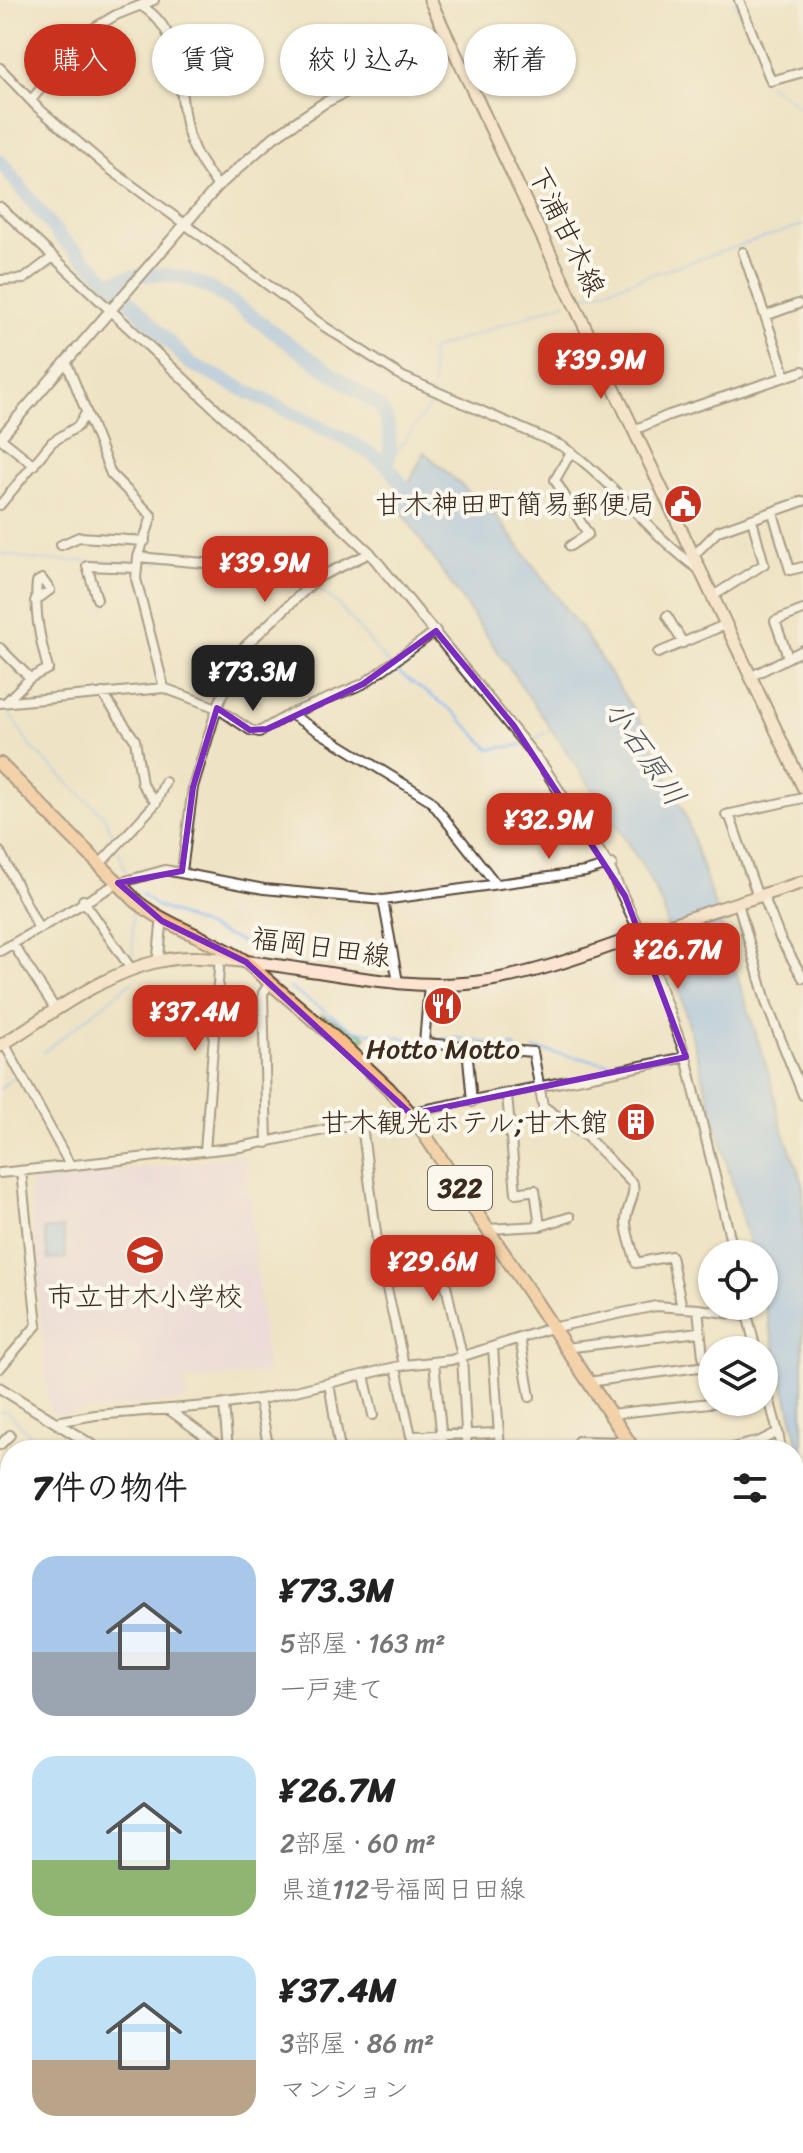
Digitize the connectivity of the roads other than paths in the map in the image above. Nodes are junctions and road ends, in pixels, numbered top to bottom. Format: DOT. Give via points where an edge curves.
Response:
graph roads {
  1 [pos="154,0"];
  2 [pos="430,0"];
  3 [pos="739,0"];
  4 [pos="142,3"];
  5 [pos="449,41"];
  6 [pos="0,68"];
  7 [pos="803,72"];
  8 [pos="32,99"];
  9 [pos="218,186"];
  10 [pos="0,207"];
  11 [pos="182,226"];
  12 [pos="743,252"];
  13 [pos="53,257"];
  14 [pos="0,280"];
  15 [pos="798,304"];
  16 [pos="110,310"];
  17 [pos="765,316"];
  18 [pos="66,361"];
  19 [pos="803,371"];
  20 [pos="786,377"];
  21 [pos="86,413"];
  22 [pos="634,430"];
  23 [pos="0,438"];
  24 [pos="571,452"];
  25 [pos="34,465"];
  26 [pos="803,501"];
  27 [pos="0,505"];
  28 [pos="773,513"];
  29 [pos="752,520"];
  30 [pos="145,541"];
  31 [pos="61,545"];
  32 [pos="570,546"];
  33 [pos="370,553"];
  34 [pos="694,555"];
  35 [pos="138,557"];
  36 [pos="803,567"];
  37 [pos="136,568"];
  38 [pos="701,571"];
  39 [pos="319,577"];
  40 [pos="713,596"];
  41 [pos="97,599"];
  42 [pos="35,601"];
  43 [pos="803,610"];
  44 [pos="667,616"];
  45 [pos="727,624"];
  46 [pos="436,631"];
  47 [pos="683,643"];
  48 [pos="0,648"];
  49 [pos="803,650"];
  50 [pos="658,653"];
  51 [pos="788,657"];
  52 [pos="752,676"];
  53 [pos="30,678"];
  54 [pos="164,688"];
  55 [pos="102,693"];
  56 [pos="4,702"];
  57 [pos="217,708"];
  58 [pos="290,714"];
  59 [pos="0,764"];
  60 [pos="165,782"];
  61 [pos="803,787"];
  62 [pos="803,798"];
  63 [pos="156,803"];
  64 [pos="0,852"];
  65 [pos="100,864"];
  66 [pos="610,865"];
  67 [pos="182,871"];
  68 [pos="803,882"];
  69 [pos="118,883"];
  70 [pos="496,884"];
  71 [pos="760,896"];
  72 [pos="83,900"];
  73 [pos="383,900"];
  74 [pos="735,904"];
  75 [pos="162,921"];
  76 [pos="39,929"];
  77 [pos="646,933"];
  78 [pos="13,944"];
  79 [pos="0,951"];
  80 [pos="220,957"];
  81 [pos="158,961"];
  82 [pos="246,962"];
  83 [pos="132,970"];
  84 [pos="803,978"];
  85 [pos="398,982"];
  86 [pos="270,983"];
  87 [pos="429,985"];
  88 [pos="56,1010"];
  89 [pos="2,1044"];
  90 [pos="467,1047"];
  91 [pos="686,1057"];
  92 [pos="540,1088"];
  93 [pos="507,1095"];
  94 [pos="803,1095"];
  95 [pos="472,1102"];
  96 [pos="411,1114"];
  97 [pos="362,1125"];
  98 [pos="267,1143"];
  99 [pos="205,1151"];
  100 [pos="70,1165"];
  101 [pos="21,1171"];
  102 [pos="0,1173"];
  103 [pos="570,1217"];
  104 [pos="540,1226"];
  105 [pos="487,1229"];
  106 [pos="731,1240"];
  107 [pos="386,1281"];
  108 [pos="682,1308"];
  109 [pos="698,1309"];
  110 [pos="698,1320"];
  111 [pos="551,1328"];
  112 [pos="699,1332"];
  113 [pos="700,1336"];
  114 [pos="520,1338"];
  115 [pos="493,1347"];
  116 [pos="565,1348"];
  117 [pos="462,1356"];
  118 [pos="434,1362"];
  119 [pos="400,1366"];
  120 [pos="698,1367"];
  121 [pos="0,1368"];
  122 [pos="364,1375"];
  123 [pos="588,1382"];
  124 [pos="329,1383"];
  125 [pos="0,1388"];
  126 [pos="380,1396"];
  127 [pos="530,1397"];
  128 [pos="259,1399"];
  129 [pos="369,1399"];
  130 [pos="698,1404"];
  131 [pos="224,1405"];
  132 [pos="167,1409"];
  133 [pos="610,1414"];
  134 [pos="373,1415"];
  135 [pos="774,1416"];
  136 [pos="56,1422"];
  137 [pos="778,1432"];
  138 [pos="499,1433"];
  139 [pos="465,1434"];
  140 [pos="10,1435"];
  141 [pos="441,1435"];
  142 [pos="5,1440"];
  143 [pos="84,1440"];
  144 [pos="212,1440"];
  145 [pos="226,1440"];
  146 [pos="267,1440"];
  147 [pos="338,1440"];
  148 [pos="442,1440"];
  149 [pos="466,1440"];
  150 [pos="499,1440"];
  151 [pos="627,1440"];
  152 [pos="762,1440"];
  153 [pos="779,1440"];
  1 -- 4 [label="street"];
  2 -- 5 [label="main road, 下浦甘木線"];
  3 -- 7 [label="street" via="771,81"];
  4 -- 8 [label="street" via="89,31"];
  4 -- 9 [label="street" via="158,16 170,38 192,147"];
  5 -- 9 [label="street" via="324,103 274,137"];
  5 -- 22 [label="main road, 下浦甘木線"];
  6 -- 8 [label="street"];
  8 -- 11 [label="street" via="73,140"];
  9 -- 11 [label="street"];
  10 -- 13 [label="street"];
  11 -- 16 [label="street"];
  11 -- 24 [label="street" via="403,377"];
  12 -- 17 [label="street"];
  13 -- 14 [label="street" via="24,279"];
  13 -- 16 [label="street"];
  15 -- 17 [label="street"];
  16 -- 18 [label="street"];
  16 -- 33 [label="street"];
  17 -- 20 [label="street"];
  18 -- 21 [label="street"];
  18 -- 23 [label="street"];
  19 -- 20 [label="street"];
  20 -- 22 [label="street"];
  21 -- 25 [label="street"];
  21 -- 30 [label="street" via="111,474 152,516"];
  22 -- 34 [label="main road, 下浦甘木線"];
  23 -- 25 [label="street"];
  24 -- 32 [label="street" via="555,480 588,534"];
  24 -- 38 [label="street" via="613,487 671,550"];
  25 -- 27 [label="street"];
  26 -- 28 [label="street"];
  28 -- 29 [label="street"];
  28 -- 36 [label="street" via="790,570"];
  29 -- 34 [label="street" via="718,531"];
  29 -- 40 [label="street" via="764,564"];
  30 -- 31 [label="street" via="79,537"];
  30 -- 35 [label="street"];
  33 -- 39 [label="street"];
  33 -- 46 [label="street"];
  34 -- 38 [label="main road, 下浦甘木線"];
  35 -- 37 [label="street"];
  35 -- 39 [label="street"];
  37 -- 41 [label="street" via="87,566"];
  37 -- 54 [label="street"];
  38 -- 40 [label="main road, 下浦甘木線"];
  39 -- 57 [label="street" via="242,649"];
  40 -- 45 [label="main road, 下浦甘木線"];
  42 -- 53 [label="street" via="48,669"];
  43 -- 51 [label="street" via="775,621"];
  44 -- 47 [label="street"];
  45 -- 47 [label="street"];
  45 -- 52 [label="main road, 下浦甘木線"];
  46 -- 58 [label="street" via="363,684"];
  46 -- 66 [label="street" via="514,726"];
  47 -- 50 [label="street"];
  48 -- 53 [label="street"];
  49 -- 51 [label="street"];
  51 -- 52 [label="street"];
  52 -- 61 [label="main road, 下浦甘木線"];
  53 -- 56 [label="street"];
  54 -- 55 [label="street"];
  54 -- 57 [label="street"];
  55 -- 56 [label="street"];
  55 -- 63 [label="street" via="135,740 142,784"];
  57 -- 58 [label="street" via="259,732"];
  57 -- 67 [label="street" via="193,787"];
  58 -- 70 [label="street" via="430,800"];
  59 -- 65 [label="highway, 322"];
  60 -- 63 [label="street"];
  62 -- 71 [label="street" via="727,814"];
  63 -- 65 [label="street"];
  64 -- 76 [label="street"];
  65 -- 69 [label="highway, 322"];
  66 -- 70 [label="street"];
  66 -- 77 [label="street"];
  67 -- 69 [label="street" via="154,871"];
  67 -- 73 [label="street" via="264,889"];
  68 -- 71 [label="main road"];
  69 -- 72 [label="street"];
  69 -- 75 [label="highway, 322"];
  70 -- 73 [label="street"];
  71 -- 74 [label="main road"];
  71 -- 84 [label="street"];
  72 -- 76 [label="street"];
  72 -- 83 [label="street"];
  73 -- 85 [label="street"];
  74 -- 77 [label="main road, 福岡日田線"];
  74 -- 94 [label="street"];
  75 -- 81 [label="street"];
  75 -- 82 [label="highway, 322"];
  76 -- 78 [label="street"];
  77 -- 87 [label="main road, 福岡日田線" via="518,974"];
  77 -- 91 [label="street"];
  78 -- 79 [label="street"];
  78 -- 88 [label="street"];
  80 -- 81 [label="main road, 福岡日田線"];
  80 -- 82 [label="main road, 福岡日田線"];
  80 -- 99 [label="street"];
  81 -- 83 [label="main road, 福岡日田線"];
  82 -- 85 [label="main road, 福岡日田線"];
  82 -- 86 [label="highway, 322"];
  83 -- 88 [label="main road, 福岡日田線"];
  85 -- 87 [label="main road, 福岡日田線"];
  86 -- 96 [label="highway, 322"];
  86 -- 98 [label="street" via="263,993"];
  87 -- 90 [label="street" via="424,1039"];
  88 -- 89 [label="main road, 福岡日田線"];
  89 -- 100 [label="street"];
  90 -- 92 [label="street" via="533,1052"];
  90 -- 95 [label="street"];
  91 -- 92 [label="street"];
  91 -- 106 [label="street"];
  92 -- 93 [label="street"];
  92 -- 108 [label="street" via="543,1106 586,1136 633,1184 626,1223 636,1263 671,1256"];
  93 -- 95 [label="street"];
  93 -- 104 [label="street" via="516,1193 535,1190"];
  95 -- 96 [label="street"];
  96 -- 97 [label="street"];
  96 -- 105 [label="highway, 322"];
  97 -- 98 [label="street"];
  97 -- 107 [label="street"];
  98 -- 99 [label="street"];
  99 -- 100 [label="street"];
  100 -- 101 [label="street"];
  101 -- 102 [label="street"];
  101 -- 121 [label="street" via="37,1325"];
  103 -- 104 [label="street"];
  104 -- 105 [label="street"];
  105 -- 111 [label="highway, 322"];
  107 -- 117 [label="street" via="442,1268"];
  107 -- 119 [label="street"];
  108 -- 109 [label="street"];
  108 -- 111 [label="street" via="656,1306"];
  110 -- 112 [label="street"];
  111 -- 114 [label="street"];
  111 -- 116 [label="highway, 322"];
  112 -- 113 [label="street"];
  112 -- 116 [label="street"];
  114 -- 115 [label="street"];
  114 -- 127 [label="street"];
  115 -- 117 [label="street"];
  115 -- 138 [label="street"];
  116 -- 123 [label="highway, 322"];
  117 -- 118 [label="street"];
  117 -- 139 [label="street"];
  118 -- 119 [label="street"];
  118 -- 141 [label="street"];
  119 -- 122 [label="street"];
  119 -- 141 [label="street" via="411,1436"];
  120 -- 123 [label="street"];
  122 -- 124 [label="street"];
  122 -- 129 [label="street"];
  123 -- 133 [label="highway, 322"];
  124 -- 128 [label="street"];
  124 -- 147 [label="street"];
  125 -- 136 [label="street"];
  126 -- 129 [label="street"];
  128 -- 131 [label="street"];
  128 -- 146 [label="street"];
  129 -- 134 [label="street"];
  130 -- 133 [label="street"];
  131 -- 132 [label="street"];
  131 -- 145 [label="street"];
  132 -- 136 [label="street"];
  132 -- 144 [label="street"];
  133 -- 151 [label="highway, 322"];
  135 -- 137 [label="street"];
  136 -- 143 [label="street"];
  137 -- 152 [label="street"];
  137 -- 153 [label="street"];
  138 -- 139 [label="street"];
  138 -- 150 [label="street"];
  139 -- 141 [label="street"];
  139 -- 149 [label="street"];
  140 -- 142 [label="street"];
  141 -- 148 [label="street"];
}
